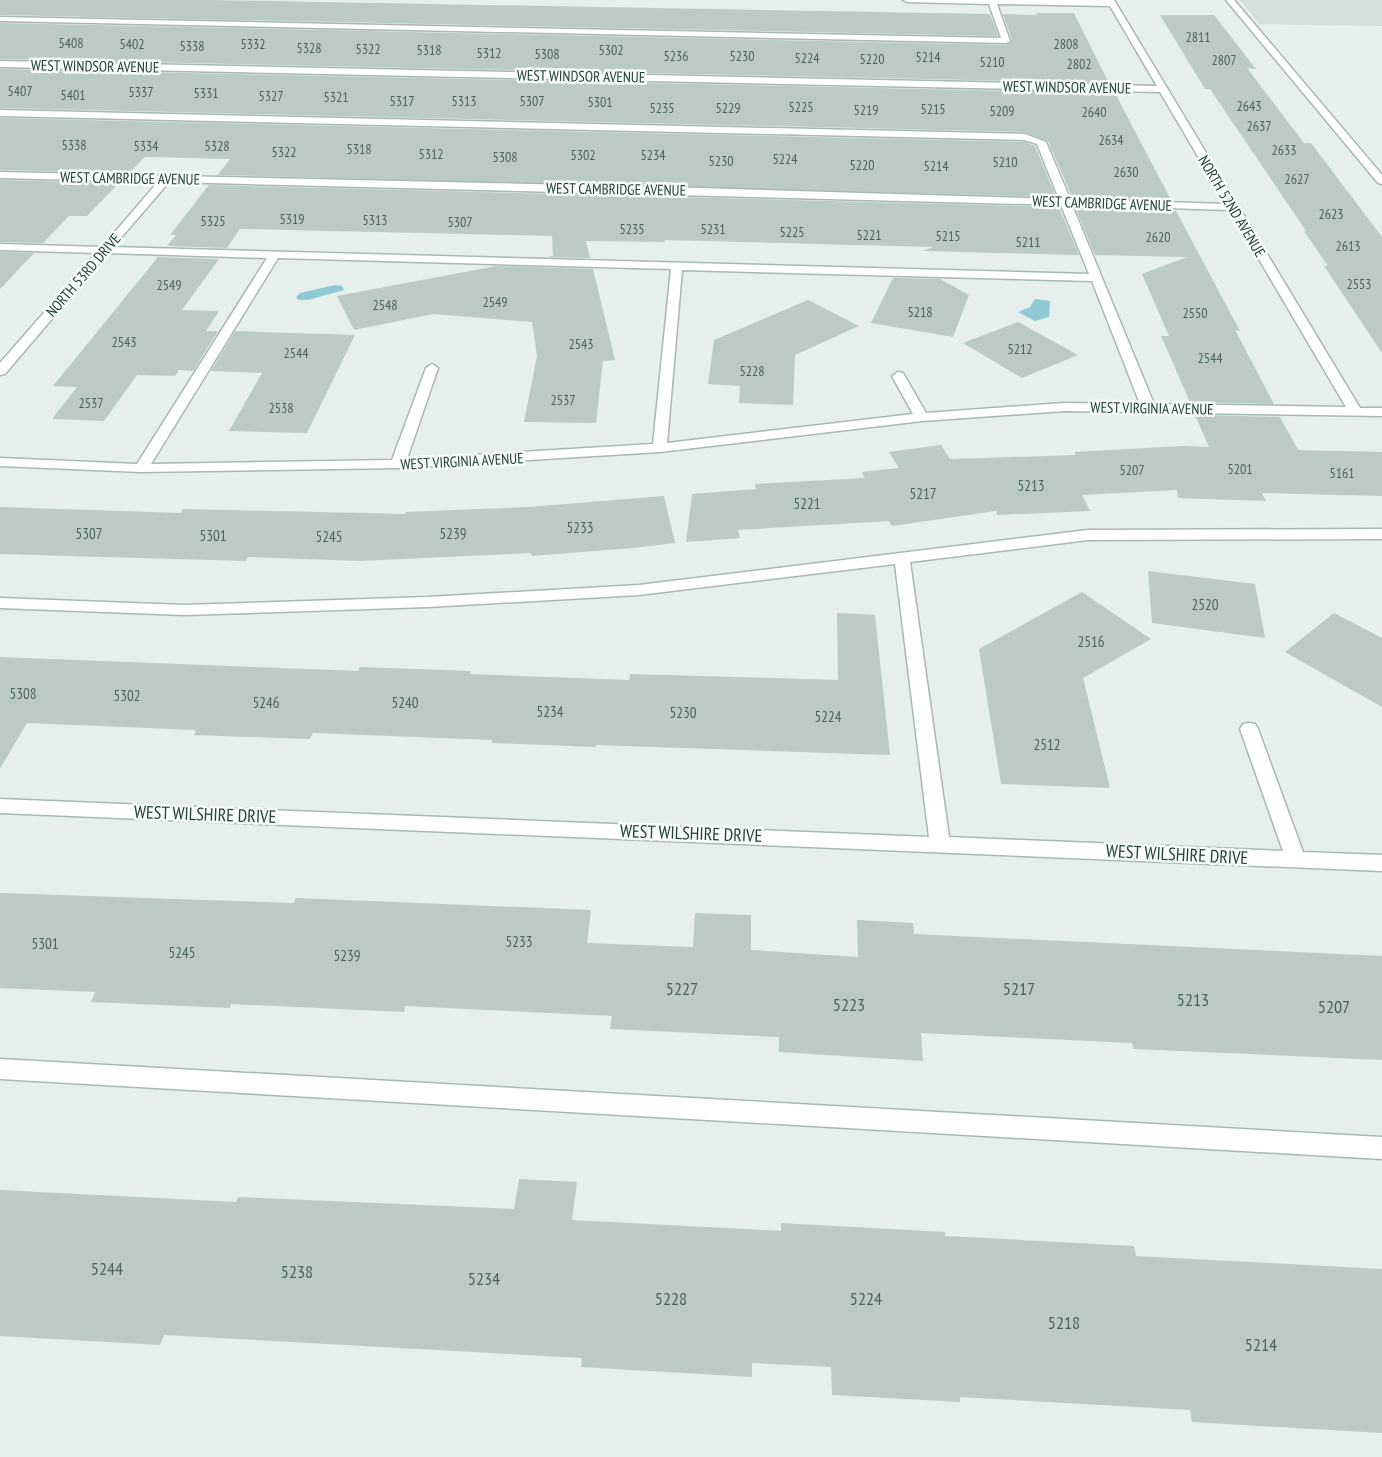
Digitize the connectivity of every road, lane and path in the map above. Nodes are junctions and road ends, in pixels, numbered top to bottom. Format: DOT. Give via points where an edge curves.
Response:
graph roads {
  1 [pos="907,0"];
  2 [pos="1230,0"];
  3 [pos="992,1"];
  4 [pos="1111,2"];
  5 [pos="0,19"];
  6 [pos="0,64"];
  7 [pos="1162,89"];
  8 [pos="0,113"];
  9 [pos="0,175"];
  10 [pos="166,179"];
  11 [pos="1382,181"];
  12 [pos="1066,202"];
  13 [pos="1232,207"];
  14 [pos="0,247"];
  15 [pos="105,251"];
  16 [pos="275,254"];
  17 [pos="677,266"];
  18 [pos="1095,278"];
  19 [pos="432,368"];
  20 [pos="0,371"];
  21 [pos="898,376"];
  22 [pos="1148,407"];
  23 [pos="1355,411"];
  24 [pos="1382,412"];
  25 [pos="922,417"];
  26 [pos="660,448"];
  27 [pos="0,462"];
  28 [pos="398,464"];
  29 [pos="141,468"];
  30 [pos="1382,534"];
  31 [pos="902,558"];
  32 [pos="0,603"];
  33 [pos="1250,729"];
  34 [pos="0,806"];
  35 [pos="940,843"];
  36 [pos="1296,860"];
  37 [pos="1382,863"];
  38 [pos="0,1069"];
  39 [pos="1382,1148"];
  1 -- 3 [label="street"];
  2 -- 11 [label="street"];
  3 -- 4 [label="street"];
  3 -- 5 [label="street" via="1006,41"];
  4 -- 7 [label="street, NORTH 52ND AVENUE"];
  6 -- 7 [label="street, WEST WINDSOR AVENUE"];
  7 -- 13 [label="street, NORTH 52ND AVENUE"];
  8 -- 12 [label="street" via="1024,137 1041,142"];
  9 -- 10 [label="street, WEST CAMBRIDGE AVENUE"];
  10 -- 12 [label="street, WEST CAMBRIDGE AVENUE"];
  10 -- 15 [label="street, NORTH 53RD DRIVE"];
  12 -- 13 [label="street, WEST CAMBRIDGE AVENUE"];
  12 -- 18 [label="street"];
  13 -- 23 [label="street, NORTH 52ND AVENUE"];
  14 -- 15 [label="street"];
  15 -- 16 [label="street"];
  15 -- 20 [label="street, NORTH 53RD DRIVE"];
  16 -- 17 [label="street"];
  16 -- 29 [label="street"];
  17 -- 18 [label="street"];
  17 -- 26 [label="street"];
  18 -- 22 [label="street"];
  19 -- 28 [label="street"];
  21 -- 25 [label="street"];
  22 -- 23 [label="street, WEST VIRGINIA AVENUE"];
  22 -- 25 [label="street, WEST VIRGINIA AVENUE" via="1064,407"];
  23 -- 24 [label="street, WEST VIRGINIA AVENUE"];
  25 -- 26 [label="street, WEST VIRGINIA AVENUE"];
  26 -- 28 [label="street, WEST VIRGINIA AVENUE"];
  27 -- 29 [label="street, WEST VIRGINIA AVENUE"];
  28 -- 29 [label="street, WEST VIRGINIA AVENUE"];
  30 -- 31 [label="street" via="1088,535"];
  31 -- 32 [label="street" via="639,590 428,602 184,610"];
  31 -- 35 [label="street"];
  33 -- 36 [label="street"];
  34 -- 35 [label="street, WEST WILSHIRE DRIVE"];
  35 -- 36 [label="street, WEST WILSHIRE DRIVE"];
  36 -- 37 [label="street, WEST WILSHIRE DRIVE"];
  38 -- 39 [label="street"];
}
